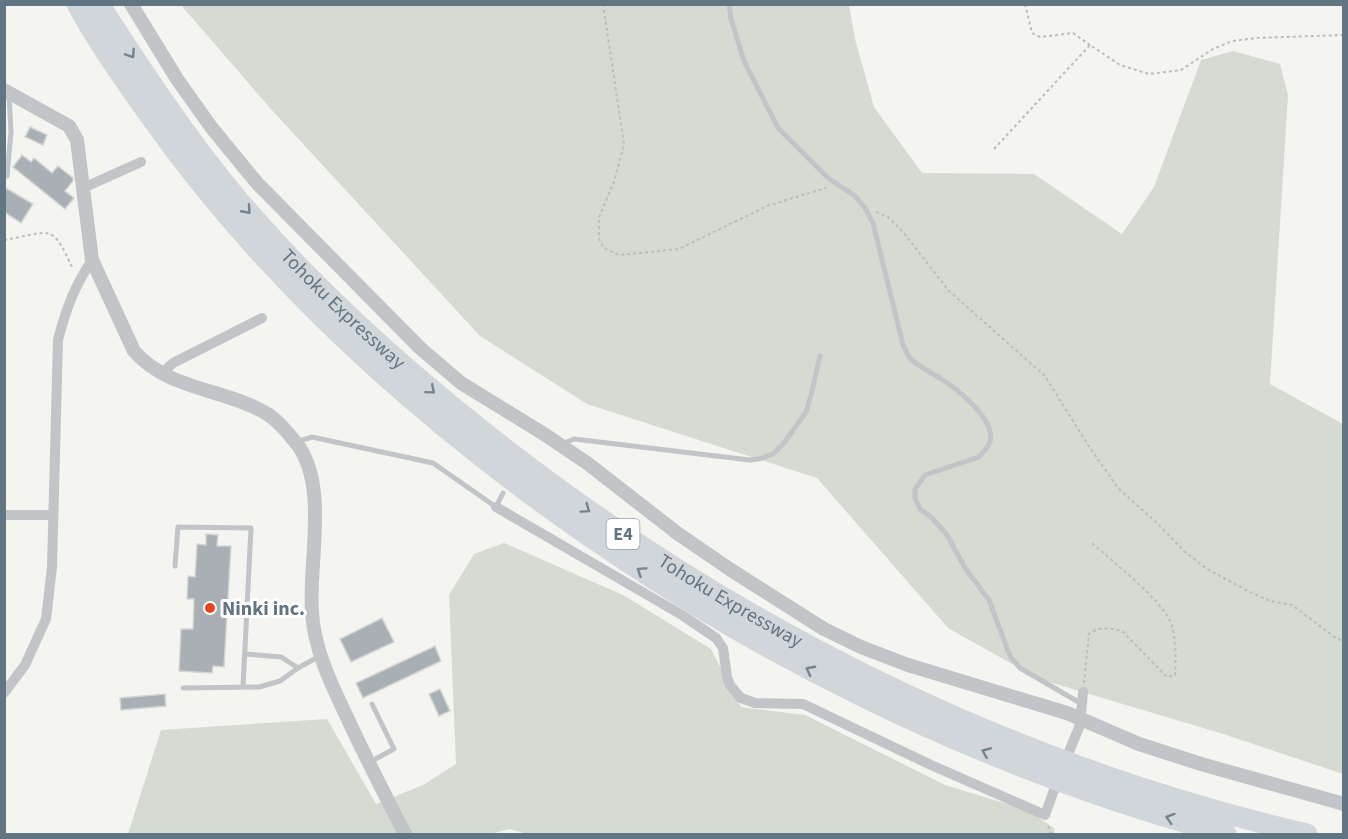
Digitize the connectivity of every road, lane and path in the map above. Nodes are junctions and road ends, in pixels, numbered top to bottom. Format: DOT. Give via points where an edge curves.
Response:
graph roads {
  1 [pos="77,4"];
  2 [pos="99,4"];
  3 [pos="131,4"];
  4 [pos="603,4"];
  5 [pos="729,4"];
  6 [pos="1025,4"];
  7 [pos="1344,35"];
  8 [pos="1090,45"];
  9 [pos="7,91"];
  10 [pos="994,149"];
  11 [pos="141,162"];
  12 [pos="7,176"];
  13 [pos="838,184"];
  14 [pos="83,188"];
  15 [pos="865,208"];
  16 [pos="4,240"];
  17 [pos="92,260"];
  18 [pos="77,281"];
  19 [pos="262,318"];
  20 [pos="820,356"];
  21 [pos="161,374"];
  22 [pos="296,442"];
  23 [pos="560,445"];
  24 [pos="504,493"];
  25 [pos="496,507"];
  26 [pos="4,515"];
  27 [pos="53,515"];
  28 [pos="1092,543"];
  29 [pos="175,566"];
  30 [pos="1344,641"];
  31 [pos="246,654"];
  32 [pos="320,656"];
  33 [pos="298,668"];
  34 [pos="243,687"];
  35 [pos="183,688"];
  36 [pos="4,693"];
  37 [pos="372,704"];
  38 [pos="1082,710"];
  39 [pos="369,762"];
  40 [pos="1344,804"];
  41 [pos="405,834"];
  42 [pos="1226,834"];
  43 [pos="1307,834"];
  42 -- 1 [label="highway, Tohoku Expressway / E4, one-way" via="1100,795 910,719 742,634 571,524 411,399 276,271 180,159"];
  2 -- 43 [label="highway, Tohoku Expressway / E4, one-way" via="195,145 292,259 393,358 505,450 590,512 755,617 925,704 1102,775 1198,806"];
  3 -- 23 [label="street" via="177,79 257,183 420,348 461,383"];
  4 -- 13 [label="path" via="624,144 599,217 599,239 604,248 619,255 679,249 767,206"];
  5 -- 13 [label="lane" via="744,61 778,128"];
  6 -- 8 [label="path" via="1032,33 1040,37 1073,33"];
  7 -- 8 [label="path" via="1232,41 1181,70 1149,74 1120,64"];
  8 -- 10 [label="path"];
  9 -- 12 [label="lane" via="11,132"];
  9 -- 14 [label="street" via="69,126 77,140"];
  11 -- 14 [label="street"];
  13 -- 15 [label="lane"];
  14 -- 17 [label="street"];
  15 -- 30 [label="path" via="888,217 949,291 1045,376 1118,488 1184,551 1207,569 1248,591 1292,605"];
  15 -- 38 [label="lane" via="873,223 909,357 980,411 990,432 990,442 979,456 925,475 915,489 915,498 920,509 947,535 989,600 1010,656 1020,668"];
  16 -- 18 [label="path" via="38,232 55,235"];
  17 -- 18 [label="street"];
  17 -- 21 [label="street" via="134,351"];
  18 -- 27 [label="street" via="58,340"];
  19 -- 21 [label="street" via="173,363"];
  20 -- 23 [label="lane" via="806,412 784,443 759,459 574,439"];
  21 -- 22 [label="street" via="265,412"];
  22 -- 25 [label="lane" via="312,437 433,463"];
  22 -- 32 [label="street" via="313,488 312,612"];
  23 -- 38 [label="street" via="676,533 824,628 861,647 908,665"];
  24 -- 25 [label="lane"];
  25 -- 38 [label="street" via="717,638 723,648 730,685 741,698 755,703 803,704 1045,816"];
  26 -- 27 [label="street"];
  27 -- 36 [label="street" via="46,619 25,665"];
  28 -- 38 [label="path" via="1165,614 1171,623 1175,664 1174,675 1167,676 1123,632 1115,628 1093,630 1089,634"];
  29 -- 31 [label="lane" via="178,527 251,528"];
  31 -- 33 [label="lane" via="281,657"];
  31 -- 34 [label="lane"];
  32 -- 33 [label="lane"];
  32 -- 39 [label="street"];
  33 -- 34 [label="lane" via="280,681"];
  34 -- 35 [label="lane"];
  37 -- 39 [label="lane" via="394,749"];
  38 -- 40 [label="street" via="1139,744"];
  39 -- 41 [label="street"];
}
